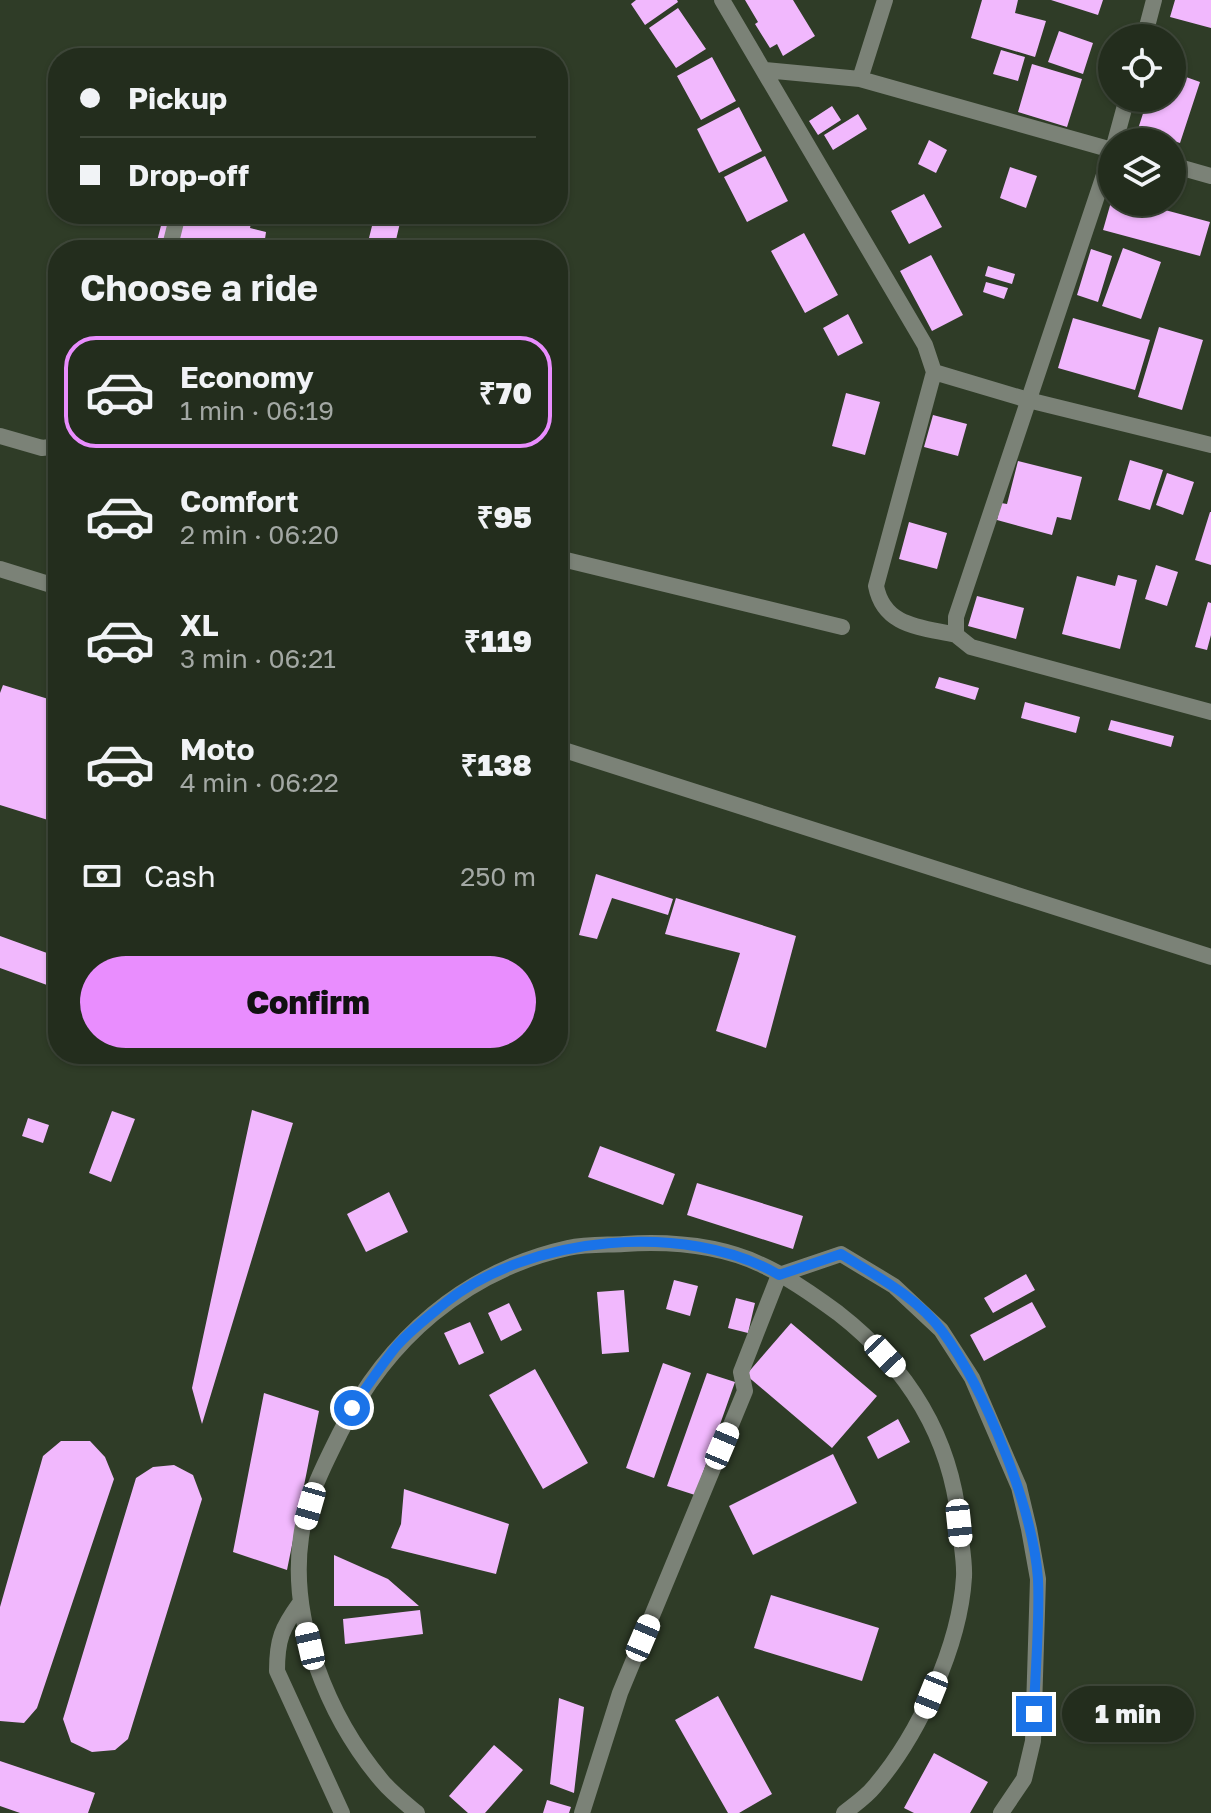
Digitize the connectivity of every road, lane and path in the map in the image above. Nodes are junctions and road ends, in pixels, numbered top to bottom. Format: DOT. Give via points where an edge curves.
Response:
graph roads {
  1 [pos="722,0"];
  2 [pos="885,0"];
  3 [pos="1154,0"];
  4 [pos="1148,24"];
  5 [pos="765,70"];
  6 [pos="860,79"];
  7 [pos="1098,146"];
  8 [pos="1186,169"];
  9 [pos="1211,176"];
  10 [pos="1098,192"];
  11 [pos="934,372"];
  12 [pos="1028,400"];
  13 [pos="0,436"];
  14 [pos="1211,445"];
  15 [pos="48,447"];
  16 [pos="568,560"];
  17 [pos="0,569"];
  18 [pos="48,584"];
  19 [pos="842,627"];
  20 [pos="956,635"];
  21 [pos="1211,712"];
  22 [pos="568,751"];
  23 [pos="1211,957"];
  24 [pos="779,1275"];
  25 [pos="300,1603"];
  26 [pos="342,1813"];
  27 [pos="417,1813"];
  28 [pos="582,1813"];
  29 [pos="844,1813"];
  30 [pos="1001,1813"];
  1 -- 5 [label="street"];
  2 -- 6 [label="street"];
  3 -- 4 [label="street"];
  5 -- 6 [label="street"];
  5 -- 11 [label="street" via="925,345"];
  6 -- 7 [label="street"];
  8 -- 9 [label="street"];
  10 -- 12 [label="street"];
  11 -- 12 [label="street"];
  11 -- 20 [label="street" via="876,586 889,614 907,624"];
  12 -- 14 [label="street"];
  12 -- 20 [label="street" via="956,617"];
  13 -- 15 [label="street"];
  16 -- 19 [label="street"];
  17 -- 18 [label="street"];
  20 -- 21 [label="street" via="971,647"];
  22 -- 23 [label="street"];
  24 -- 25 [label="street" via="762,1264 703,1246 648,1242 572,1247 510,1265 447,1301 396,1347 352,1408 318,1476 301,1537"];
  24 -- 28 [label="street" via="741,1372 745,1391 620,1693"];
  24 -- 29 [label="street" via="867,1336 904,1376 934,1428 956,1496 964,1576 951,1645 920,1720 873,1788"];
  24 -- 30 [label="street" via="841,1254 894,1286 941,1330 972,1378 1019,1487 1038,1579 1033,1741 1024,1779"];
  25 -- 26 [label="street" via="282,1627 277,1671"];
  25 -- 27 [label="street" via="315,1668 347,1731 383,1782"];
}
